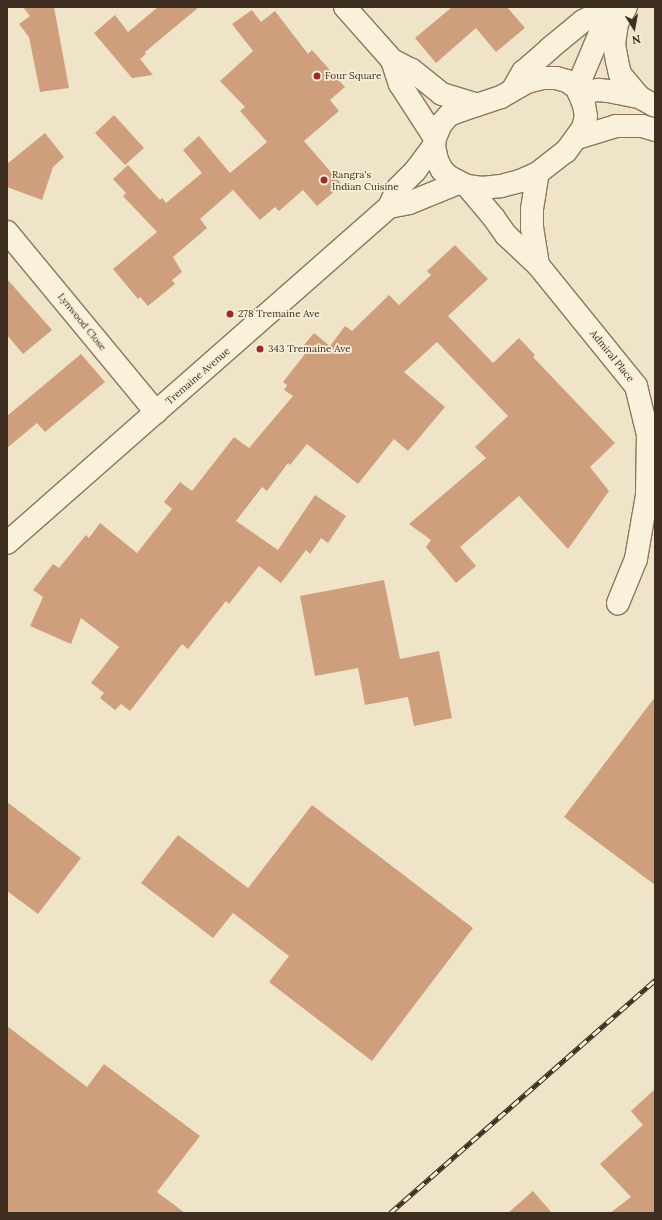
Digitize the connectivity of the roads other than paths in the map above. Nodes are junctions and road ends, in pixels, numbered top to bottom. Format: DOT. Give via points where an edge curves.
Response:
graph roads {
  1 [pos="345,7"];
  2 [pos="610,7"];
  3 [pos="626,7"];
  4 [pos="392,60"];
  5 [pos="578,91"];
  6 [pos="511,92"];
  7 [pos="647,101"];
  8 [pos="478,105"];
  9 [pos="655,130"];
  10 [pos="577,138"];
  11 [pos="434,142"];
  12 [pos="538,173"];
  13 [pos="463,184"];
  14 [pos="389,208"];
  15 [pos="7,232"];
  16 [pos="538,265"];
  17 [pos="156,412"];
  18 [pos="7,543"];
  19 [pos="618,603"];
  1 -- 4 [label="main road"];
  2 -- 5 [label="main road"];
  2 -- 6 [label="main road" via="583,21 549,49 523,72"];
  3 -- 7 [label="main road" via="617,23 614,44 617,61 620,74"];
  4 -- 8 [label="main road" via="412,70 442,94"];
  4 -- 11 [label="main road" via="400,84"];
  5 -- 6 [label="main road" via="567,82 556,78 543,78 527,82"];
  5 -- 7 [label="main road" via="599,90"];
  5 -- 10 [label="main road" via="586,116"];
  6 -- 8 [label="main road"];
  8 -- 11 [label="main road" via="449,115 441,124"];
  9 -- 10 [label="main road" via="642,126 616,126"];
  10 -- 12 [label="main road" via="553,163"];
  11 -- 13 [label="main road" via="437,160 442,170"];
  11 -- 14 [label="main road, Tremaine Avenue" via="415,170 398,188"];
  12 -- 13 [label="main road" via="520,182 501,186 482,188"];
  12 -- 16 [label="main road, Admiral Place" via="532,209 532,228"];
  13 -- 14 [label="main road, Tremaine Avenue"];
  13 -- 16 [label="main road, Admiral Place" via="506,235"];
  14 -- 17 [label="main road, Tremaine Avenue"];
  15 -- 17 [label="main road, Lynwood Close"];
  16 -- 19 [label="main road, Admiral Place" via="636,386 648,435 647,495 636,559"];
  17 -- 18 [label="main road, Tremaine Avenue"];
}
